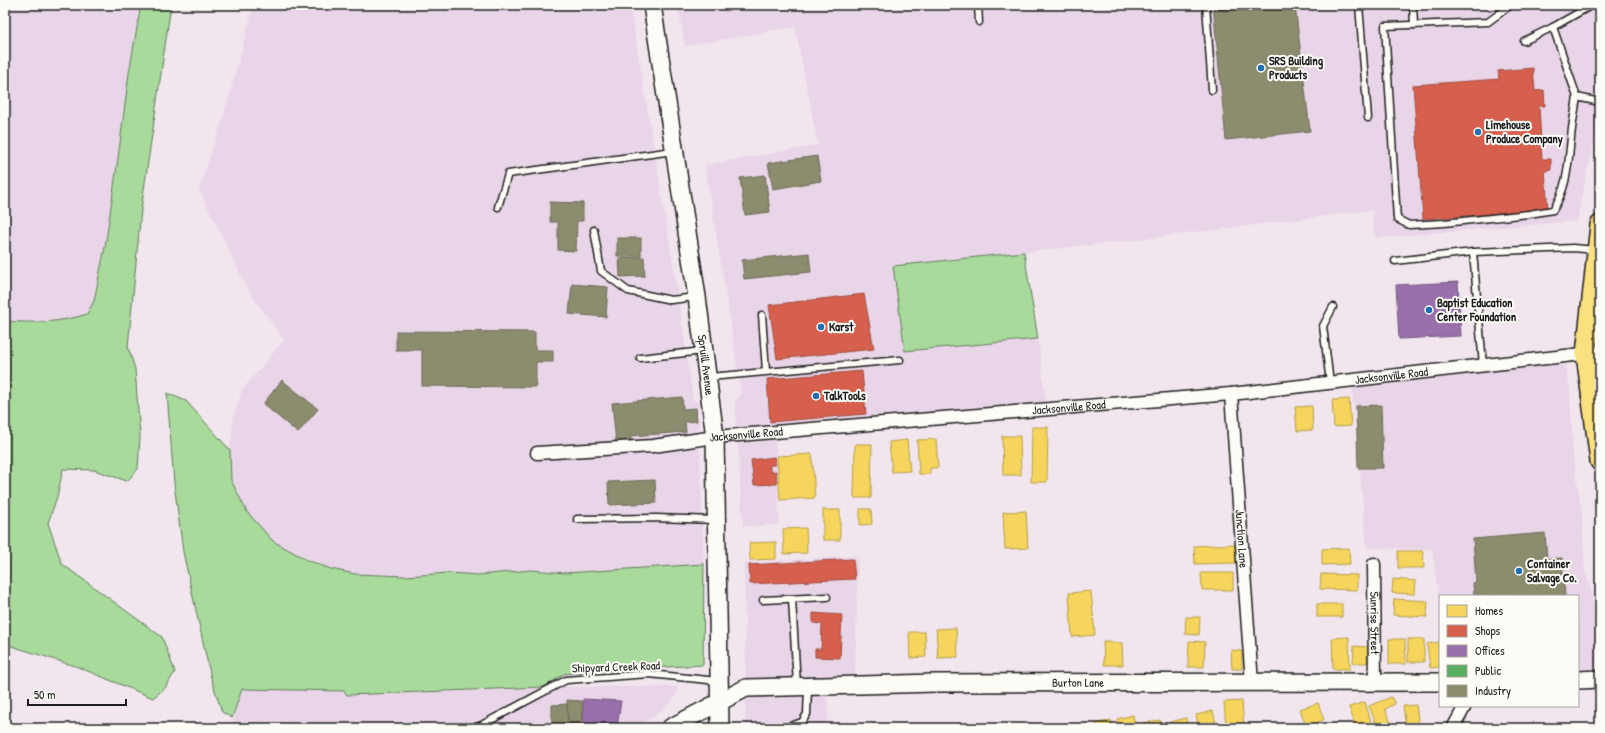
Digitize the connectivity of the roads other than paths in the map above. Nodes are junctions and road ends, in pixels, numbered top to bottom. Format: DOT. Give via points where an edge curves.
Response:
graph roads {
  1 [pos="652,5"];
  2 [pos="978,5"];
  3 [pos="1206,5"];
  4 [pos="1359,5"];
  5 [pos="1413,5"];
  6 [pos="1511,5"];
  7 [pos="1592,5"];
  8 [pos="980,22"];
  9 [pos="1414,25"];
  10 [pos="1553,27"];
  11 [pos="1524,41"];
  12 [pos="1212,90"];
  13 [pos="1577,97"];
  14 [pos="1600,102"];
  15 [pos="1368,118"];
  16 [pos="675,151"];
  17 [pos="498,207"];
  18 [pos="1600,225"];
  19 [pos="594,230"];
  20 [pos="1597,250"];
  21 [pos="1473,252"];
  22 [pos="1395,261"];
  23 [pos="697,297"];
  24 [pos="1333,307"];
  25 [pos="762,315"];
  26 [pos="705,351"];
  27 [pos="1593,353"];
  28 [pos="640,358"];
  29 [pos="900,360"];
  30 [pos="1483,366"];
  31 [pos="766,372"];
  32 [pos="708,377"];
  33 [pos="1330,383"];
  34 [pos="1231,394"];
  35 [pos="715,437"];
  36 [pos="537,453"];
  37 [pos="1600,461"];
  38 [pos="577,519"];
  39 [pos="717,520"];
  40 [pos="1374,564"];
  41 [pos="827,597"];
  42 [pos="792,599"];
  43 [pos="763,600"];
  44 [pos="1600,679"];
  45 [pos="1579,680"];
  46 [pos="720,681"];
  47 [pos="1376,682"];
  48 [pos="1439,682"];
  49 [pos="1252,683"];
  50 [pos="802,686"];
  51 [pos="720,701"];
  52 [pos="1464,707"];
  53 [pos="476,728"];
  54 [pos="670,728"];
  55 [pos="720,728"];
  56 [pos="784,728"];
  57 [pos="1453,728"];
  1 -- 16 [label="street, Spruill Avenue"];
  2 -- 8 [label="lane"];
  3 -- 12 [label="lane"];
  4 -- 15 [label="lane"];
  5 -- 9 [label="lane"];
  6 -- 9 [label="lane" via="1488,22"];
  7 -- 10 [label="lane"];
  9 -- 13 [label="lane" via="1385,26 1397,219 1408,225 1553,210 1561,198 1568,172"];
  10 -- 11 [label="lane"];
  10 -- 13 [label="lane"];
  13 -- 14 [label="lane"];
  16 -- 17 [label="lane" via="508,174"];
  16 -- 23 [label="street, Spruill Avenue"];
  18 -- 20 [label="main road"];
  19 -- 23 [label="lane" via="600,271 628,291 671,300"];
  20 -- 21 [label="lane" via="1573,248"];
  20 -- 27 [label="main road"];
  21 -- 22 [label="lane"];
  21 -- 30 [label="lane"];
  23 -- 26 [label="street, Spruill Avenue"];
  24 -- 33 [label="lane" via="1323,326"];
  25 -- 31 [label="lane"];
  26 -- 28 [label="lane"];
  26 -- 32 [label="street, Spruill Avenue"];
  27 -- 30 [label="street, Jacksonville Road"];
  27 -- 37 [label="main road"];
  29 -- 31 [label="lane"];
  30 -- 33 [label="street, Jacksonville Road"];
  31 -- 32 [label="lane"];
  32 -- 35 [label="street, Spruill Avenue"];
  33 -- 34 [label="street, Jacksonville Road"];
  34 -- 35 [label="street, Jacksonville Road"];
  34 -- 49 [label="street, Junction Lane"];
  35 -- 36 [label="street, Jacksonville Road" via="653,446"];
  35 -- 39 [label="street, Spruill Avenue"];
  38 -- 39 [label="lane"];
  39 -- 46 [label="street, Spruill Avenue"];
  40 -- 47 [label="street, Sunrise Street"];
  41 -- 42 [label="lane"];
  42 -- 43 [label="lane"];
  42 -- 50 [label="lane"];
  44 -- 45 [label="street"];
  46 -- 51 [label="street, Spruill Avenue"];
  46 -- 53 [label="lane, Shipyard Creek Road" via="649,674 566,680"];
  47 -- 48 [label="street, Burton Lane"];
  47 -- 49 [label="street, Burton Lane"];
  49 -- 50 [label="street, Burton Lane" via="936,683"];
  50 -- 51 [label="street, Burton Lane" via="746,688"];
  50 -- 56 [label="lane" via="807,714 802,722"];
  51 -- 54 [label="street, Burton Lane"];
  51 -- 55 [label="street, Spruill Avenue"];
  52 -- 57 [label="street"];
}
